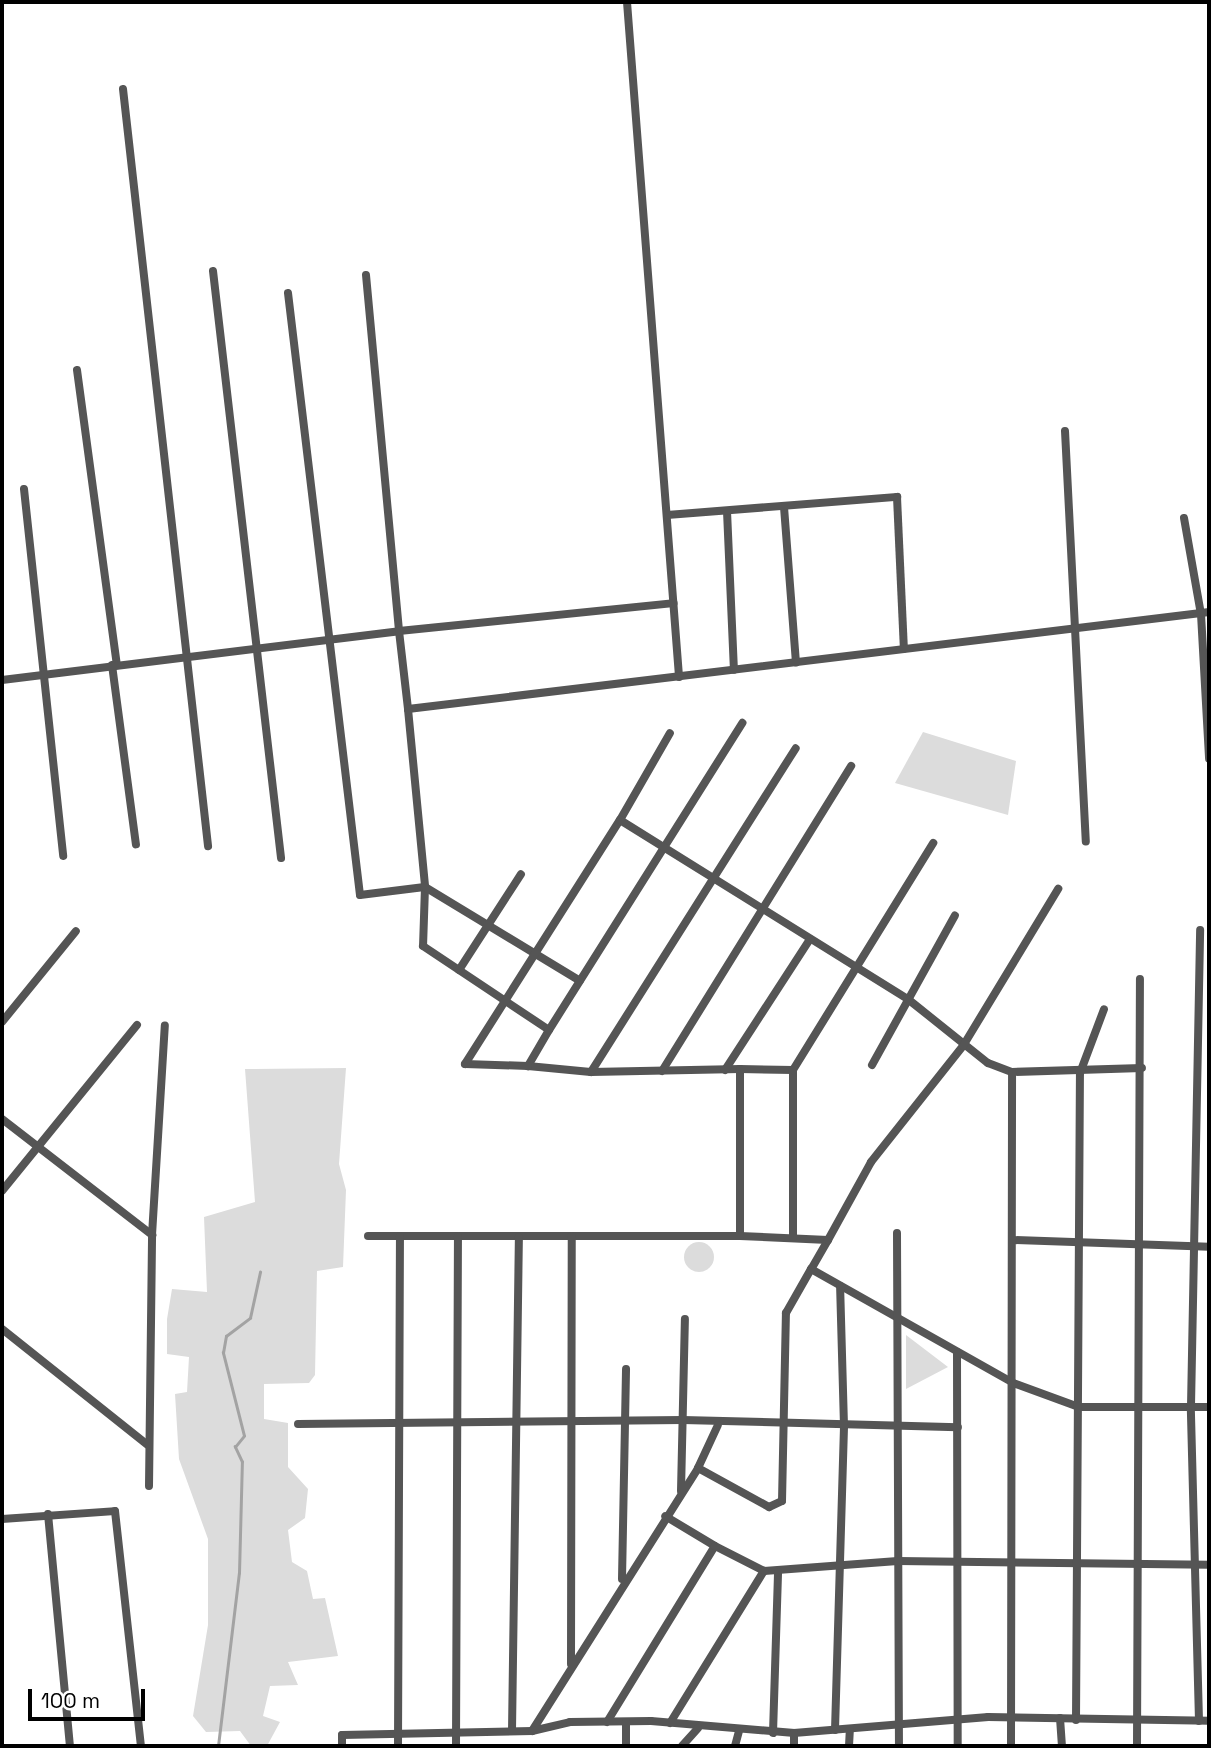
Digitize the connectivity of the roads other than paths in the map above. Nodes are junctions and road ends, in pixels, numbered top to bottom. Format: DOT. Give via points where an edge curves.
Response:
graph roads {
  1 [pos="627,2"];
  2 [pos="123,89"];
  3 [pos="213,271"];
  4 [pos="366,275"];
  5 [pos="288,293"];
  6 [pos="76,370"];
  7 [pos="1065,431"];
  8 [pos="24,489"];
  9 [pos="784,506"];
  10 [pos="727,511"];
  11 [pos="667,515"];
  12 [pos="1184,518"];
  13 [pos="674,603"];
  14 [pos="1205,613"];
  15 [pos="1076,628"];
  16 [pos="399,631"];
  17 [pos="327,639"];
  18 [pos="258,648"];
  19 [pos="904,649"];
  20 [pos="184,657"];
  21 [pos="796,663"];
  22 [pos="115,665"];
  23 [pos="734,670"];
  24 [pos="41,675"];
  25 [pos="679,677"];
  26 [pos="2,680"];
  27 [pos="408,709"];
  28 [pos="742,723"];
  29 [pos="670,733"];
  30 [pos="796,748"];
  31 [pos="1209,760"];
  32 [pos="851,766"];
  33 [pos="620,820"];
  34 [pos="1086,841"];
  35 [pos="933,843"];
  36 [pos="136,844"];
  37 [pos="208,846"];
  38 [pos="665,848"];
  39 [pos="63,856"];
  40 [pos="281,858"];
  41 [pos="521,874"];
  42 [pos="714,877"];
  43 [pos="425,887"];
  44 [pos="1058,889"];
  45 [pos="762,909"];
  46 [pos="955,915"];
  47 [pos="488,924"];
  48 [pos="1200,930"];
  49 [pos="76,931"];
  50 [pos="810,939"];
  51 [pos="535,952"];
  52 [pos="856,967"];
  53 [pos="459,970"];
  54 [pos="1140,979"];
  55 [pos="580,981"];
  56 [pos="504,1000"];
  57 [pos="909,1000"];
  58 [pos="1104,1009"];
  59 [pos="2,1022"];
  60 [pos="137,1025"];
  61 [pos="164,1025"];
  62 [pos="549,1030"];
  63 [pos="963,1046"];
  64 [pos="872,1065"];
  65 [pos="528,1066"];
  66 [pos="1142,1068"];
  67 [pos="740,1069"];
  68 [pos="725,1070"];
  69 [pos="793,1070"];
  70 [pos="662,1071"];
  71 [pos="591,1072"];
  72 [pos="1012,1072"];
  73 [pos="1199,1072"];
  74 [pos="1080,1073"];
  75 [pos="1209,1073"];
  76 [pos="2,1119"];
  77 [pos="37,1147"];
  78 [pos="2,1191"];
  79 [pos="897,1233"];
  80 [pos="152,1235"];
  81 [pos="368,1236"];
  82 [pos="400,1236"];
  83 [pos="458,1236"];
  84 [pos="572,1236"];
  85 [pos="740,1236"];
  86 [pos="519,1237"];
  87 [pos="793,1237"];
  88 [pos="828,1240"];
  89 [pos="1013,1240"];
  90 [pos="1075,1243"];
  91 [pos="1142,1245"];
  92 [pos="1197,1247"];
  93 [pos="1209,1247"];
  94 [pos="811,1269"];
  95 [pos="840,1286"];
  96 [pos="685,1319"];
  97 [pos="898,1320"];
  98 [pos="2,1329"];
  99 [pos="957,1352"];
  100 [pos="626,1368"];
  101 [pos="1013,1383"];
  102 [pos="1140,1406"];
  103 [pos="1191,1406"];
  104 [pos="1079,1407"];
  105 [pos="1209,1407"];
  106 [pos="683,1420"];
  107 [pos="624,1422"];
  108 [pos="298,1424"];
  109 [pos="399,1424"];
  110 [pos="456,1425"];
  111 [pos="513,1425"];
  112 [pos="718,1425"];
  113 [pos="568,1426"];
  114 [pos="844,1426"];
  115 [pos="784,1427"];
  116 [pos="902,1427"];
  117 [pos="958,1427"];
  118 [pos="148,1445"];
  119 [pos="698,1468"];
  120 [pos="149,1486"];
  121 [pos="681,1492"];
  122 [pos="48,1514"];
  123 [pos="665,1516"];
  124 [pos="2,1519"];
  125 [pos="715,1546"];
  126 [pos="898,1562"];
  127 [pos="955,1563"];
  128 [pos="1014,1563"];
  129 [pos="836,1564"];
  130 [pos="1078,1564"];
  131 [pos="1139,1564"];
  132 [pos="1193,1565"];
  133 [pos="1209,1565"];
  134 [pos="764,1572"];
  135 [pos="778,1572"];
  136 [pos="622,1582"];
  137 [pos="571,1664"];
  138 [pos="1012,1718"];
  139 [pos="1060,1718"];
  140 [pos="958,1719"];
  141 [pos="1141,1719"];
  142 [pos="1076,1720"];
  143 [pos="1199,1721"];
  144 [pos="1209,1721"];
  145 [pos="607,1722"];
  146 [pos="626,1722"];
  147 [pos="670,1723"];
  148 [pos="898,1724"];
  149 [pos="698,1728"];
  150 [pos="835,1730"];
  151 [pos="850,1730"];
  152 [pos="512,1731"];
  153 [pos="532,1731"];
  154 [pos="739,1731"];
  155 [pos="456,1732"];
  156 [pos="773,1732"];
  157 [pos="794,1733"];
  158 [pos="399,1734"];
  159 [pos="70,1746"];
  160 [pos="141,1746"];
  161 [pos="342,1746"];
  162 [pos="398,1746"];
  163 [pos="456,1746"];
  164 [pos="625,1746"];
  165 [pos="682,1746"];
  166 [pos="735,1746"];
  167 [pos="794,1746"];
  168 [pos="849,1746"];
  169 [pos="899,1746"];
  170 [pos="958,1746"];
  171 [pos="1011,1746"];
  172 [pos="1062,1746"];
  173 [pos="1137,1746"];
  1 -- 11 [label="street"];
  2 -- 20 [label="street"];
  3 -- 18 [label="street"];
  4 -- 16 [label="street"];
  5 -- 17 [label="street"];
  6 -- 22 [label="street"];
  7 -- 15 [label="street"];
  8 -- 24 [label="street"];
  9 -- 10 [label="street"];
  9 -- 19 [label="street" via="897,497"];
  9 -- 21 [label="street"];
  10 -- 11 [label="street"];
  10 -- 23 [label="street"];
  11 -- 13 [label="street"];
  12 -- 14 [label="street"];
  13 -- 16 [label="street"];
  13 -- 25 [label="street"];
  14 -- 15 [label="street"];
  14 -- 31 [label="street"];
  15 -- 19 [label="street"];
  15 -- 34 [label="street"];
  16 -- 17 [label="street"];
  16 -- 27 [label="street"];
  17 -- 18 [label="street"];
  17 -- 43 [label="street" via="360,895"];
  18 -- 20 [label="street"];
  18 -- 40 [label="street"];
  19 -- 21 [label="street"];
  20 -- 22 [label="street"];
  20 -- 37 [label="street"];
  21 -- 23 [label="street"];
  22 -- 24 [label="street"];
  22 -- 36 [label="street"];
  23 -- 25 [label="street"];
  24 -- 26 [label="street"];
  24 -- 39 [label="street"];
  25 -- 27 [label="street"];
  27 -- 43 [label="street"];
  28 -- 38 [label="street"];
  29 -- 33 [label="street"];
  30 -- 42 [label="street"];
  32 -- 45 [label="street"];
  33 -- 38 [label="street"];
  33 -- 51 [label="street"];
  35 -- 52 [label="street"];
  38 -- 42 [label="street"];
  38 -- 55 [label="street"];
  41 -- 47 [label="street"];
  42 -- 45 [label="street"];
  42 -- 71 [label="street"];
  43 -- 47 [label="street"];
  43 -- 53 [label="street" via="423,946"];
  44 -- 63 [label="street"];
  45 -- 50 [label="street"];
  45 -- 70 [label="street"];
  46 -- 57 [label="street"];
  47 -- 51 [label="street"];
  47 -- 53 [label="street"];
  48 -- 73 [label="street"];
  49 -- 59 [label="street"];
  50 -- 52 [label="street"];
  50 -- 68 [label="street"];
  51 -- 55 [label="street"];
  51 -- 56 [label="street"];
  52 -- 57 [label="street"];
  52 -- 69 [label="street"];
  53 -- 56 [label="street"];
  54 -- 66 [label="street"];
  55 -- 62 [label="street"];
  56 -- 62 [label="street"];
  56 -- 65 [label="street" via="466,1064"];
  57 -- 63 [label="street"];
  57 -- 64 [label="street"];
  58 -- 74 [label="street"];
  60 -- 77 [label="street"];
  61 -- 80 [label="street"];
  62 -- 65 [label="street"];
  63 -- 72 [label="street"];
  63 -- 88 [label="street" via="871,1162"];
  65 -- 71 [label="street"];
  66 -- 74 [label="street"];
  66 -- 91 [label="street"];
  67 -- 68 [label="street"];
  67 -- 69 [label="street"];
  67 -- 85 [label="street"];
  68 -- 70 [label="street"];
  69 -- 87 [label="street"];
  70 -- 71 [label="street"];
  72 -- 74 [label="street"];
  72 -- 89 [label="street"];
  73 -- 75 [label="street"];
  73 -- 92 [label="street"];
  74 -- 90 [label="street"];
  76 -- 77 [label="street"];
  77 -- 78 [label="street"];
  77 -- 80 [label="street"];
  79 -- 97 [label="street"];
  80 -- 118 [label="street"];
  81 -- 82 [label="street"];
  82 -- 83 [label="street"];
  82 -- 109 [label="street"];
  83 -- 86 [label="street"];
  83 -- 110 [label="street"];
  84 -- 85 [label="street"];
  84 -- 86 [label="street"];
  84 -- 113 [label="street"];
  85 -- 87 [label="street"];
  86 -- 111 [label="street"];
  87 -- 88 [label="street"];
  88 -- 94 [label="street"];
  89 -- 90 [label="street"];
  89 -- 101 [label="street"];
  90 -- 91 [label="street"];
  90 -- 104 [label="street"];
  91 -- 92 [label="street"];
  91 -- 102 [label="street"];
  92 -- 93 [label="street"];
  92 -- 103 [label="street"];
  94 -- 95 [label="street"];
  94 -- 115 [label="street" via="786,1313"];
  95 -- 97 [label="street"];
  95 -- 114 [label="street"];
  96 -- 106 [label="street"];
  97 -- 99 [label="street"];
  97 -- 116 [label="street"];
  98 -- 118 [label="street"];
  99 -- 101 [label="street"];
  99 -- 117 [label="street"];
  100 -- 107 [label="street"];
  101 -- 104 [label="street"];
  101 -- 128 [label="street"];
  102 -- 103 [label="street"];
  102 -- 104 [label="street"];
  102 -- 131 [label="street"];
  103 -- 105 [label="street"];
  103 -- 132 [label="street"];
  104 -- 130 [label="street"];
  106 -- 107 [label="street"];
  106 -- 112 [label="street"];
  106 -- 121 [label="street"];
  107 -- 113 [label="street"];
  107 -- 136 [label="street"];
  108 -- 109 [label="street"];
  109 -- 110 [label="street"];
  109 -- 158 [label="street"];
  110 -- 111 [label="street"];
  110 -- 155 [label="street"];
  111 -- 113 [label="street"];
  111 -- 152 [label="street"];
  112 -- 115 [label="street"];
  112 -- 119 [label="street"];
  113 -- 137 [label="street"];
  114 -- 115 [label="street"];
  114 -- 116 [label="street"];
  114 -- 129 [label="street"];
  115 -- 119 [label="street" via="784,1495 777,1506 769,1507"];
  116 -- 117 [label="street"];
  116 -- 126 [label="street"];
  117 -- 127 [label="street"];
  118 -- 120 [label="street"];
  119 -- 121 [label="street"];
  121 -- 123 [label="street"];
  122 -- 124 [label="street"];
  122 -- 159 [label="street"];
  122 -- 160 [label="street" via="115,1511"];
  123 -- 125 [label="street"];
  123 -- 136 [label="street"];
  125 -- 134 [label="street"];
  125 -- 145 [label="street"];
  126 -- 127 [label="street"];
  126 -- 129 [label="street"];
  126 -- 148 [label="street"];
  127 -- 128 [label="street"];
  127 -- 140 [label="street"];
  128 -- 130 [label="street"];
  128 -- 138 [label="street"];
  129 -- 135 [label="street"];
  129 -- 150 [label="street"];
  130 -- 131 [label="street"];
  130 -- 142 [label="street"];
  131 -- 132 [label="street"];
  131 -- 141 [label="street"];
  132 -- 133 [label="street"];
  132 -- 143 [label="street"];
  134 -- 135 [label="street"];
  134 -- 147 [label="street"];
  135 -- 156 [label="street"];
  136 -- 137 [label="street"];
  137 -- 153 [label="street"];
  138 -- 139 [label="street"];
  138 -- 140 [label="street"];
  138 -- 171 [label="street"];
  139 -- 142 [label="street"];
  139 -- 172 [label="street"];
  140 -- 148 [label="street"];
  140 -- 170 [label="street"];
  141 -- 142 [label="street"];
  141 -- 143 [label="street"];
  141 -- 173 [label="street"];
  143 -- 144 [label="street"];
  145 -- 146 [label="street"];
  145 -- 153 [label="street"];
  146 -- 147 [label="street"];
  146 -- 164 [label="street"];
  147 -- 149 [label="street"];
  148 -- 151 [label="street"];
  148 -- 169 [label="street"];
  149 -- 154 [label="street"];
  149 -- 165 [label="street"];
  150 -- 151 [label="street"];
  150 -- 157 [label="street"];
  151 -- 168 [label="street"];
  152 -- 153 [label="street"];
  152 -- 155 [label="street"];
  154 -- 156 [label="street"];
  154 -- 166 [label="street"];
  155 -- 158 [label="street"];
  155 -- 163 [label="street"];
  156 -- 157 [label="street"];
  157 -- 167 [label="street"];
  158 -- 161 [label="street" via="342,1735"];
  158 -- 162 [label="street"];
}
